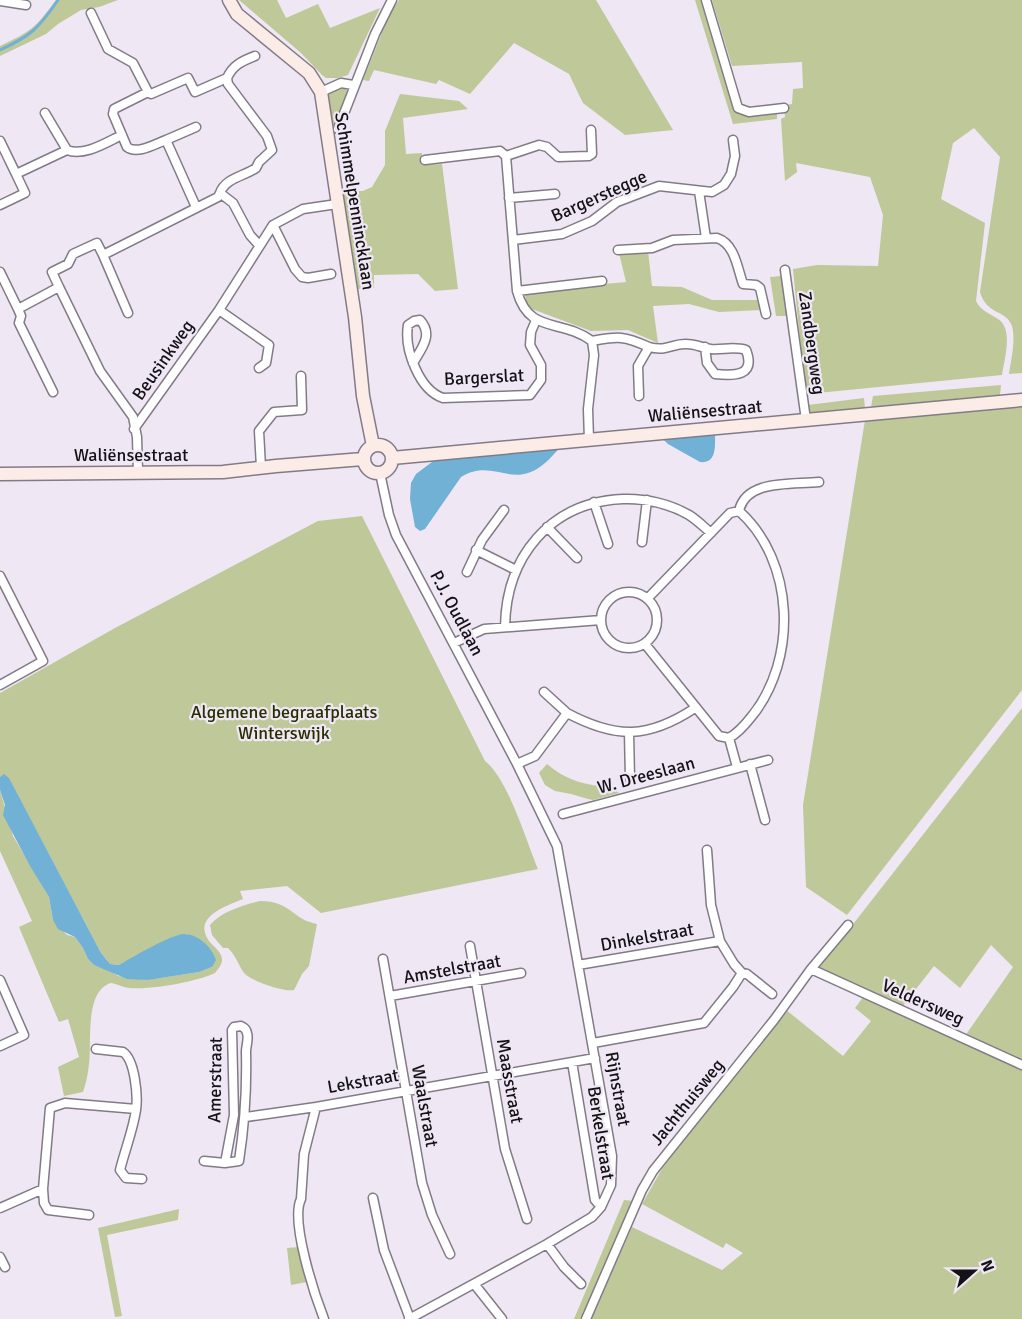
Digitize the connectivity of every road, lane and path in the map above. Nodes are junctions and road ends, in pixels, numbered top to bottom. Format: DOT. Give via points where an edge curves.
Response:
graph roads {
  1 [pos="229,0"];
  2 [pos="392,0"];
  3 [pos="706,0"];
  4 [pos="0,1"];
  5 [pos="26,5"];
  6 [pos="91,13"];
  7 [pos="255,56"];
  8 [pos="227,78"];
  9 [pos="353,86"];
  10 [pos="148,92"];
  11 [pos="321,92"];
  12 [pos="784,108"];
  13 [pos="45,113"];
  14 [pos="196,127"];
  15 [pos="338,129"];
  16 [pos="591,130"];
  17 [pos="122,135"];
  18 [pos="166,140"];
  19 [pos="732,140"];
  20 [pos="0,141"];
  21 [pos="67,150"];
  22 [pos="506,156"];
  23 [pos="425,160"];
  24 [pos="16,174"];
  25 [pos="699,191"];
  26 [pos="220,193"];
  27 [pos="555,194"];
  28 [pos="509,198"];
  29 [pos="337,204"];
  30 [pos="0,205"];
  31 [pos="196,207"];
  32 [pos="273,225"];
  33 [pos="706,238"];
  34 [pos="513,240"];
  35 [pos="259,245"];
  36 [pos="618,250"];
  37 [pos="103,255"];
  38 [pos="785,270"];
  39 [pos="0,272"];
  40 [pos="331,274"];
  41 [pos="603,281"];
  42 [pos="59,287"];
  43 [pos="517,291"];
  44 [pos="18,309"];
  45 [pos="219,310"];
  46 [pos="128,314"];
  47 [pos="766,314"];
  48 [pos="536,320"];
  49 [pos="592,341"];
  50 [pos="649,347"];
  51 [pos="705,347"];
  52 [pos="413,363"];
  53 [pos="259,368"];
  54 [pos="301,376"];
  55 [pos="53,392"];
  56 [pos="639,396"];
  57 [pos="1022,400"];
  58 [pos="806,420"];
  59 [pos="134,429"];
  60 [pos="589,440"];
  61 [pos="374,446"];
  62 [pos="392,458"];
  63 [pos="363,459"];
  64 [pos="261,467"];
  65 [pos="138,473"];
  66 [pos="380,473"];
  67 [pos="0,474"];
  68 [pos="819,482"];
  69 [pos="647,500"];
  70 [pos="594,502"];
  71 [pos="504,510"];
  72 [pos="739,512"];
  73 [pos="547,527"];
  74 [pos="711,533"];
  75 [pos="642,542"];
  76 [pos="608,544"];
  77 [pos="476,550"];
  78 [pos="577,558"];
  79 [pos="516,570"];
  80 [pos="467,572"];
  81 [pos="0,576"];
  82 [pos="648,598"];
  83 [pos="601,620"];
  84 [pos="505,627"];
  85 [pos="454,643"];
  86 [pos="645,644"];
  87 [pos="0,685"];
  88 [pos="544,692"];
  89 [pos="695,708"];
  90 [pos="567,713"];
  91 [pos="629,732"];
  92 [pos="729,738"];
  93 [pos="768,760"];
  94 [pos="517,764"];
  95 [pos="750,764"];
  96 [pos="737,767"];
  97 [pos="630,779"];
  98 [pos="563,814"];
  99 [pos="765,820"];
  100 [pos="707,850"];
  101 [pos="848,925"];
  102 [pos="720,941"];
  103 [pos="470,946"];
  104 [pos="384,960"];
  105 [pos="578,964"];
  106 [pos="811,969"];
  107 [pos="520,973"];
  108 [pos="742,973"];
  109 [pos="0,980"];
  110 [pos="476,981"];
  111 [pos="772,994"];
  112 [pos="390,996"];
  113 [pos="4,1000"];
  114 [pos="592,1043"];
  115 [pos="0,1046"];
  116 [pos="96,1049"];
  117 [pos="595,1058"];
  118 [pos="572,1062"];
  119 [pos="1022,1065"];
  120 [pos="492,1075"];
  121 [pos="405,1090"];
  122 [pos="316,1107"];
  123 [pos="136,1109"];
  124 [pos="246,1117"];
  125 [pos="204,1161"];
  126 [pos="225,1163"];
  127 [pos="142,1179"];
  128 [pos="43,1189"];
  129 [pos="373,1198"];
  130 [pos="601,1207"];
  131 [pos="0,1208"];
  132 [pos="89,1215"];
  133 [pos="527,1219"];
  134 [pos="547,1244"];
  135 [pos="450,1254"];
  136 [pos="0,1257"];
  137 [pos="5,1267"];
  138 [pos="581,1284"];
  139 [pos="475,1285"];
  140 [pos="324,1319"];
  141 [pos="409,1319"];
  142 [pos="502,1319"];
  143 [pos="586,1319"];
  1 -- 11 [label="street, Schimmelpennincklaan" via="237,14 309,73"];
  2 -- 9 [label="street"];
  3 -- 12 [label="street" via="738,108 749,112"];
  4 -- 5 [label="street"];
  6 -- 10 [label="street" via="108,49 133,63"];
  7 -- 8 [label="street" via="237,64"];
  8 -- 10 [label="street" via="195,92 188,78"];
  8 -- 26 [label="street" via="267,136 272,150 256,168 232,179"];
  9 -- 11 [label="street" via="341,83"];
  9 -- 15 [label="street"];
  10 -- 17 [label="street" via="114,109"];
  11 -- 29 [label="street, Schimmelpennincklaan"];
  13 -- 21 [label="street"];
  14 -- 18 [label="street"];
  16 -- 22 [label="street" via="592,154 588,156 558,157 539,145"];
  17 -- 18 [label="street" via="131,151"];
  17 -- 21 [label="street" via="81,152"];
  18 -- 31 [label="street"];
  19 -- 25 [label="street, Bargerstegge" via="735,156 724,185 712,192"];
  20 -- 24 [label="street"];
  21 -- 24 [label="street"];
  22 -- 23 [label="street" via="500,151"];
  22 -- 28 [label="street"];
  24 -- 30 [label="street" via="25,193"];
  25 -- 33 [label="street"];
  25 -- 34 [label="street, Bargerstegge" via="659,186 617,202 592,221 562,234"];
  26 -- 31 [label="street"];
  26 -- 35 [label="street" via="233,203"];
  27 -- 28 [label="street"];
  28 -- 34 [label="street"];
  29 -- 32 [label="street" via="303,209"];
  29 -- 61 [label="street, Schimmelpennincklaan" via="363,396"];
  31 -- 37 [label="street"];
  32 -- 35 [label="street, Beusinkweg"];
  32 -- 40 [label="street" via="302,277"];
  33 -- 36 [label="street"];
  33 -- 47 [label="street" via="723,240 730,247 743,284 760,288"];
  34 -- 43 [label="street"];
  35 -- 45 [label="street, Beusinkweg"];
  37 -- 42 [label="street" via="97,243 73,254 68,264 52,272"];
  37 -- 46 [label="street"];
  38 -- 58 [label="street, Zandbergweg"];
  39 -- 44 [label="street"];
  41 -- 43 [label="street"];
  42 -- 44 [label="street"];
  42 -- 59 [label="street" via="100,371 133,417"];
  43 -- 48 [label="street" via="521,306"];
  44 -- 55 [label="street" via="19,323"];
  45 -- 53 [label="street" via="269,345 266,363"];
  45 -- 59 [label="street, Beusinkweg"];
  48 -- 49 [label="street" via="581,333"];
  48 -- 52 [label="street, Bargerslat" via="530,345 541,365 541,380 530,395 442,398 427,388"];
  49 -- 50 [label="street" via="627,338"];
  49 -- 60 [label="street"];
  50 -- 51 [label="street" via="661,351 686,343"];
  50 -- 56 [label="street" via="638,366"];
  51 -- 51 [label="street" via="707,363 715,374 730,376 749,367 746,350"];
  54 -- 64 [label="street" via="302,410 274,412 259,430"];
  57 -- 58 [label="street, Waliënsestraat"];
  58 -- 60 [label="street, Waliënsestraat"];
  59 -- 65 [label="street"];
  60 -- 62 [label="street, Waliënsestraat"];
  61 -- 62 [label="street" via="387,449"];
  61 -- 63 [label="street"];
  62 -- 66 [label="street" via="389,468"];
  63 -- 64 [label="street, Waliënsestraat"];
  63 -- 66 [label="street" via="367,468"];
  64 -- 65 [label="street, Waliënsestraat" via="224,472"];
  65 -- 67 [label="street, Waliënsestraat"];
  66 -- 85 [label="street, P.J. Oudlaan" via="396,535"];
  68 -- 72 [label="street" via="753,490 741,500"];
  69 -- 70 [label="street"];
  69 -- 74 [label="street" via="690,516"];
  69 -- 75 [label="street"];
  70 -- 73 [label="street"];
  70 -- 76 [label="street"];
  71 -- 77 [label="street"];
  72 -- 74 [label="street" via="730,513"];
  72 -- 92 [label="street" via="763,542 774,565 783,594 784,633 772,684 760,706"];
  73 -- 78 [label="street"];
  73 -- 79 [label="street"];
  74 -- 82 [label="street"];
  77 -- 79 [label="street"];
  77 -- 80 [label="street"];
  79 -- 84 [label="street"];
  81 -- 87 [label="street" via="43,661"];
  82 -- 83 [label="street" via="628,591 617,594 608,600"];
  82 -- 86 [label="street" via="654,606 657,627"];
  83 -- 84 [label="street"];
  83 -- 86 [label="street" via="603,632 621,647"];
  84 -- 85 [label="street" via="484,629"];
  85 -- 94 [label="street, P.J. Oudlaan"];
  86 -- 89 [label="street"];
  88 -- 90 [label="street"];
  89 -- 91 [label="street" via="656,728"];
  89 -- 92 [label="street" via="719,736"];
  90 -- 91 [label="street" via="590,725"];
  90 -- 94 [label="street" via="535,756"];
  91 -- 97 [label="street"];
  92 -- 96 [label="street"];
  93 -- 95 [label="street, W. Dreeslaan"];
  94 -- 105 [label="street, Rijnstraat" via="557,846"];
  95 -- 96 [label="street, W. Dreeslaan"];
  95 -- 99 [label="street"];
  96 -- 98 [label="street, W. Dreeslaan"];
  100 -- 102 [label="street" via="711,906"];
  101 -- 106 [label="street, Jachthuisweg"];
  102 -- 105 [label="street, Dinkelstraat"];
  102 -- 108 [label="street"];
  103 -- 110 [label="street, Maasstraat"];
  104 -- 112 [label="street, Waalstraat"];
  105 -- 114 [label="street, Rijnstraat"];
  106 -- 119 [label="street, Veldersweg"];
  106 -- 143 [label="street, Jachthuisweg" via="653,1171"];
  107 -- 110 [label="street, Amstelstraat"];
  108 -- 111 [label="street"];
  108 -- 114 [label="street" via="704,1023"];
  109 -- 113 [label="street"];
  110 -- 112 [label="street, Amstelstraat"];
  110 -- 120 [label="street, Maasstraat"];
  112 -- 121 [label="street, Waalstraat"];
  113 -- 115 [label="street" via="24,1035"];
  114 -- 117 [label="street, Rijnstraat"];
  116 -- 123 [label="street" via="127,1054 134,1078"];
  117 -- 118 [label="street, Lekstraat"];
  117 -- 130 [label="street, Rijnstraat" via="612,1156 611,1185"];
  118 -- 120 [label="street, Lekstraat"];
  118 -- 130 [label="street, Berkelstraat" via="595,1200"];
  120 -- 121 [label="street, Lekstraat"];
  120 -- 133 [label="street, Maasstraat" via="505,1149"];
  121 -- 122 [label="street, Lekstraat"];
  121 -- 135 [label="street, Waalstraat" via="422,1183"];
  122 -- 124 [label="street, Amerstraat"];
  122 -- 140 [label="street, Lekstraat" via="304,1154 298,1204 309,1274"];
  123 -- 127 [label="street" via="120,1170 126,1178"];
  123 -- 128 [label="street" via="65,1103 51,1108"];
  124 -- 126 [label="street, Amerstraat" via="239,1161"];
  124 -- 126 [label="street, Amerstraat" via="248,1036 246,1029 238,1026 232,1030 234,1115"];
  125 -- 126 [label="street"];
  128 -- 131 [label="street"];
  128 -- 132 [label="street" via="48,1210"];
  129 -- 141 [label="street" via="384,1250"];
  130 -- 134 [label="street, Rijnstraat" via="579,1226"];
  134 -- 138 [label="street"];
  134 -- 139 [label="street, Rijnstraat"];
  136 -- 137 [label="street"];
  139 -- 141 [label="street, Rijnstraat"];
  139 -- 142 [label="street"];
}
